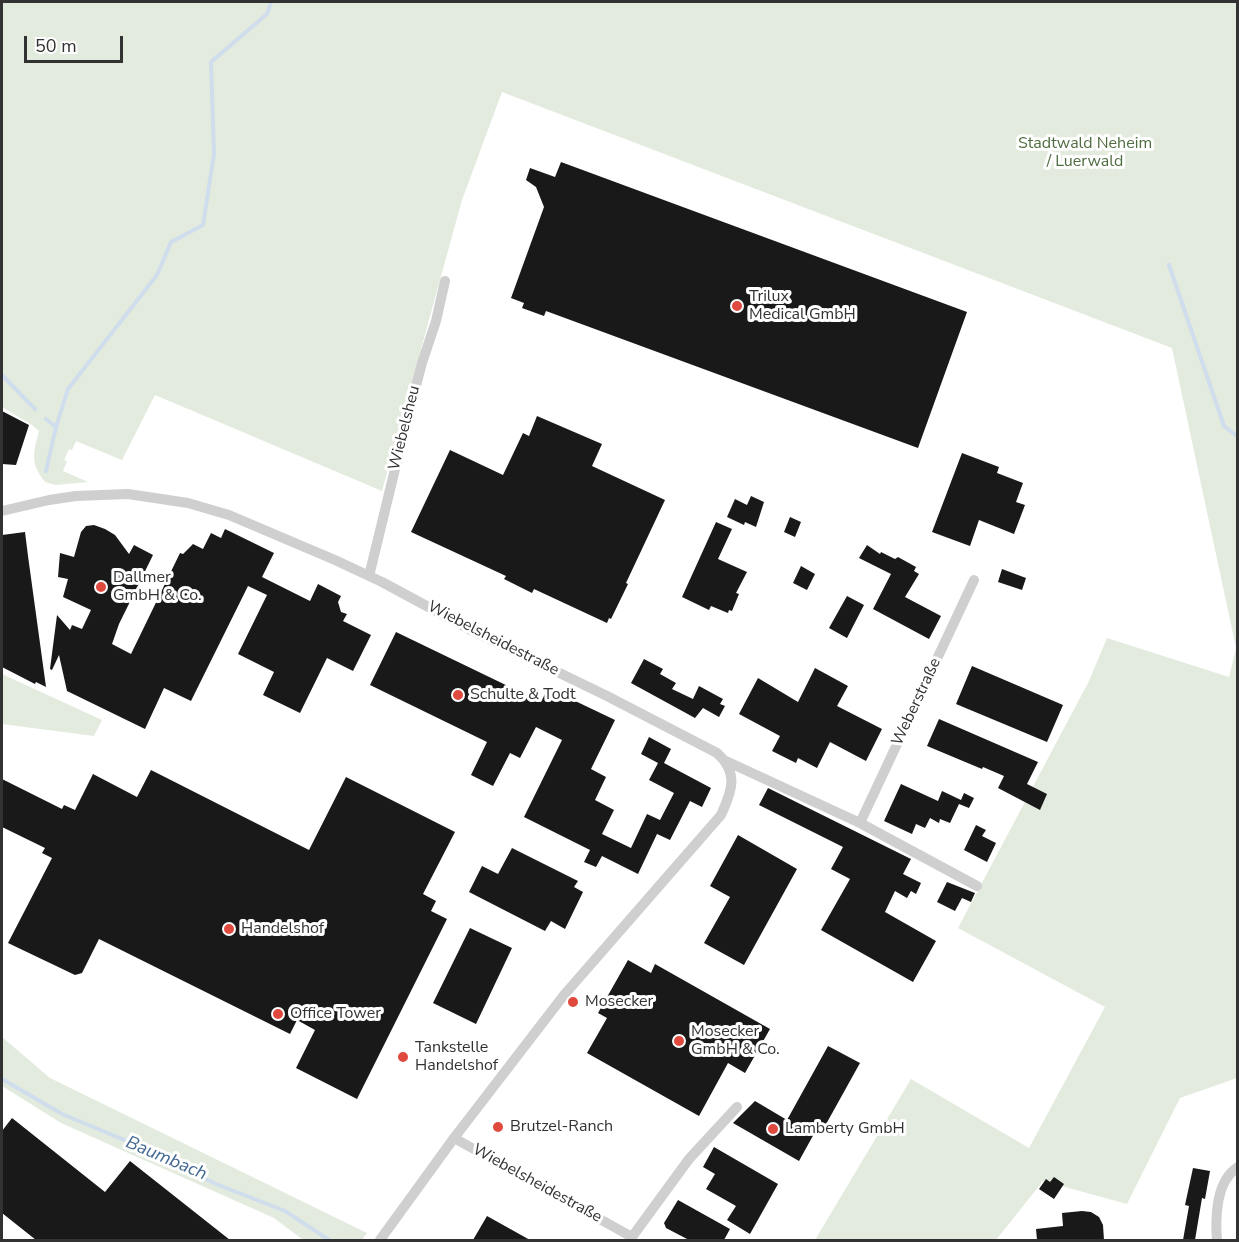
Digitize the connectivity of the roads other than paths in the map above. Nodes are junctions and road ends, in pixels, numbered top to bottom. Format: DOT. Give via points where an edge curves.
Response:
graph roads {
  1 [pos="446,281"];
  2 [pos="2,511"];
  3 [pos="369,576"];
  4 [pos="975,580"];
  5 [pos="726,761"];
  6 [pos="860,823"];
  7 [pos="977,886"];
  8 [pos="737,1107"];
  9 [pos="454,1138"];
  10 [pos="1238,1167"];
  11 [pos="380,1240"];
  12 [pos="1217,1240"];
  1 -- 3 [label="street, Wiebelsheu"];
  2 -- 3 [label="street, Wiebelsheidestraße" via="76,496 128,495 188,503 229,515"];
  3 -- 5 [label="street, Wiebelsheidestraße" via="608,696"];
  4 -- 6 [label="street, Weberstraße"];
  5 -- 6 [label="street"];
  5 -- 9 [label="street, Wiebelsheidestraße" via="731,794 721,815 564,995"];
  6 -- 7 [label="street"];
  8 -- 9 [label="street, Wiebelsheidestraße" via="689,1159 632,1237"];
  9 -- 11 [label="street, Wiebelsheidestraße"];
  10 -- 12 [label="street" via="1222,1186"];
}
